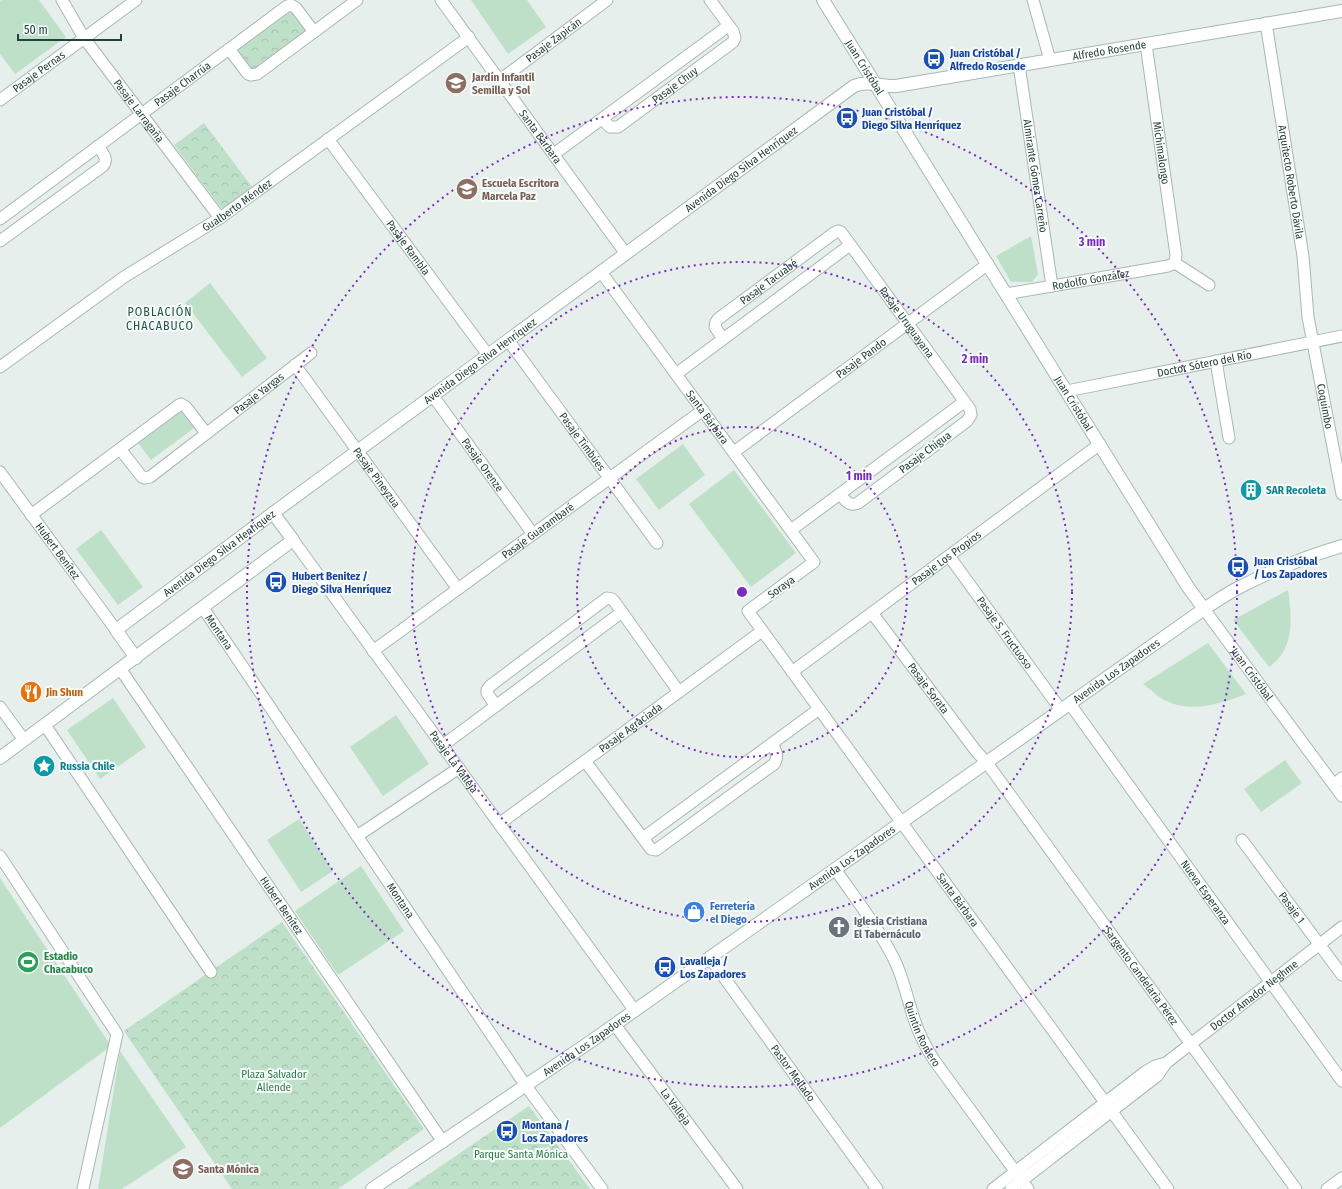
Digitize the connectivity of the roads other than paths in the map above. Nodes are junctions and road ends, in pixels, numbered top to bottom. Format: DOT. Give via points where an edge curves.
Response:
graph roads {
  1 [pos="62,0"];
  2 [pos="136,0"];
  3 [pos="357,0"];
  4 [pos="607,0"];
  5 [pos="710,0"];
  6 [pos="823,0"];
  7 [pos="1033,0"];
  8 [pos="445,1"];
  9 [pos="1342,11"];
  10 [pos="1266,24"];
  11 [pos="728,26"];
  12 [pos="314,32"];
  13 [pos="469,37"];
  14 [pos="84,38"];
  15 [pos="1146,44"];
  16 [pos="229,49"];
  17 [pos="1050,60"];
  18 [pos="1019,65"];
  19 [pos="500,80"];
  20 [pos="876,84"];
  21 [pos="0,100"];
  22 [pos="141,114"];
  23 [pos="602,119"];
  24 [pos="328,139"];
  25 [pos="98,146"];
  26 [pos="554,154"];
  27 [pos="220,218"];
  28 [pos="0,219"];
  29 [pos="838,231"];
  30 [pos="0,242"];
  31 [pos="850,245"];
  32 [pos="626,254"];
  33 [pos="1175,262"];
  34 [pos="988,264"];
  35 [pos="601,272"];
  36 [pos="1209,285"];
  37 [pos="1052,286"];
  38 [pos="1006,294"];
  39 [pos="908,324"];
  40 [pos="1342,336"];
  41 [pos="723,339"];
  42 [pos="508,340"];
  43 [pos="1313,342"];
  44 [pos="311,353"];
  45 [pos="488,355"];
  46 [pos="1216,361"];
  47 [pos="295,365"];
  48 [pos="0,367"];
  49 [pos="676,374"];
  50 [pos="1066,391"];
  51 [pos="433,396"];
  52 [pos="964,402"];
  53 [pos="703,410"];
  54 [pos="971,415"];
  55 [pos="206,433"];
  56 [pos="1229,438"];
  57 [pos="1100,444"];
  58 [pos="120,449"];
  59 [pos="358,451"];
  60 [pos="734,452"];
  61 [pos="0,472"];
  62 [pos="610,478"];
  63 [pos="840,494"];
  64 [pos="1342,494"];
  65 [pos="273,513"];
  66 [pos="31,515"];
  67 [pos="790,530"];
  68 [pos="534,534"];
  69 [pos="293,540"];
  70 [pos="657,543"];
  71 [pos="1342,546"];
  72 [pos="949,556"];
  73 [pos="814,562"];
  74 [pos="458,589"];
  75 [pos="203,608"];
  76 [pos="1204,609"];
  77 [pos="748,611"];
  78 [pos="622,612"];
  79 [pos="872,613"];
  80 [pos="116,630"];
  81 [pos="762,631"];
  82 [pos="373,650"];
  83 [pos="136,658"];
  84 [pos="121,670"];
  85 [pos="792,672"];
  86 [pos="680,692"];
  87 [pos="496,706"];
  88 [pos="0,707"];
  89 [pos="1066,707"];
  90 [pos="819,709"];
  91 [pos="45,725"];
  92 [pos="24,740"];
  93 [pos="772,744"];
  94 [pos="442,746"];
  95 [pos="0,758"];
  96 [pos="585,761"];
  97 [pos="987,762"];
  98 [pos="459,768"];
  99 [pos="1338,782"];
  100 [pos="1342,796"];
  101 [pos="902,822"];
  102 [pos="499,824"];
  103 [pos="357,836"];
  104 [pos="643,838"];
  105 [pos="1242,840"];
  106 [pos="0,856"];
  107 [pos="835,870"];
  108 [pos="1342,927"];
  109 [pos="1319,944"];
  110 [pos="710,958"];
  111 [pos="211,972"];
  112 [pos="1342,975"];
  113 [pos="1271,982"];
  114 [pos="635,1011"];
  115 [pos="615,1025"];
  116 [pos="1191,1044"];
  117 [pos="1342,1081"];
  118 [pos="526,1086"];
  119 [pos="1109,1107"];
  120 [pos="443,1142"];
  121 [pos="1342,1178"];
  122 [pos="1022,1180"];
  123 [pos="83,1189"];
  124 [pos="372,1189"];
  125 [pos="602,1189"];
  126 [pos="737,1189"];
  127 [pos="877,1189"];
  128 [pos="993,1189"];
  129 [pos="1011,1189"];
  130 [pos="1168,1189"];
  131 [pos="1296,1189"];
  132 [pos="1327,1189"];
  1 -- 14 [label="street, Pasaje Larragaña"];
  2 -- 14 [label="street, Pasaje Pernas"];
  3 -- 12 [label="street"];
  4 -- 19 [label="street, Pasaje Zapicán"];
  5 -- 11 [label="street, Pasaje Chuy"];
  6 -- 20 [label="street, Juan Cristóbal"];
  7 -- 17 [label="street"];
  8 -- 13 [label="street, Santa Bárbara"];
  9 -- 10 [label="street, Alfredo Rosende"];
  10 -- 15 [label="street, Alfredo Rosende"];
  10 -- 43 [label="street, Arquitecto Roberto Dávila" via="1303,256 1308,317"];
  11 -- 23 [label="street, Pasaje Chuy"];
  11 -- 23 [label="street, Pasaje Chuy" via="735,38 724,49 618,126 610,127"];
  12 -- 16 [label="street" via="254,75 248,74"];
  12 -- 16 [label="street, Pasaje Charrúa" via="296,8 289,5"];
  13 -- 19 [label="street, Santa Bárbara"];
  13 -- 24 [label="street, Gualberto Méndez"];
  14 -- 21 [label="street, Pasaje Pernas"];
  14 -- 22 [label="street, Pasaje Larragaña"];
  15 -- 17 [label="street, Alfredo Rosende"];
  15 -- 33 [label="street, Michimalongo" via="1177,257"];
  16 -- 22 [label="street, Pasaje Charrúa"];
  17 -- 18 [label="street, Alfredo Rosende"];
  18 -- 20 [label="street, Alfredo Rosende" via="896,86"];
  18 -- 37 [label="street, Almirante Gómez Carreño"];
  19 -- 26 [label="street, Santa Bárbara"];
  20 -- 32 [label="street, Avenida Diego Silva Henríquez" via="864,83 854,86"];
  20 -- 34 [label="street, Juan Cristóbal"];
  22 -- 25 [label="street, Pasaje Charrúa"];
  22 -- 27 [label="street, Pasaje Larragaña"];
  23 -- 26 [label="street, Pasaje Chuy"];
  24 -- 27 [label="street, Gualberto Méndez"];
  24 -- 45 [label="street, Pasaje Rambla"];
  25 -- 28 [label="street, Pasaje Charrúa"];
  25 -- 30 [label="street" via="106,157 103,166"];
  26 -- 32 [label="street, Santa Bárbara"];
  27 -- 48 [label="street, Gualberto Méndez" via="124,276"];
  29 -- 31 [label="street, Pasaje Uruguayana"];
  29 -- 41 [label="street, Pasaje Tacuabé" via="718,319 715,327"];
  31 -- 39 [label="street, Pasaje Uruguayana"];
  31 -- 41 [label="street, Pasaje Tacuabé"];
  32 -- 35 [label="street, Avenida Diego Silva Henríquez"];
  33 -- 36 [label="street"];
  33 -- 37 [label="street, Rodolfo González" via="1168,266"];
  34 -- 38 [label="street, Juan Cristóbal"];
  34 -- 39 [label="street, Pasaje Pando"];
  35 -- 42 [label="street, Avenida Diego Silva Henríquez"];
  35 -- 49 [label="street, Santa Bárbara"];
  37 -- 38 [label="street, Rodolfo González"];
  38 -- 50 [label="street, Juan Cristóbal"];
  39 -- 52 [label="street, Pasaje Uruguayana"];
  39 -- 60 [label="street, Pasaje Pando"];
  40 -- 43 [label="street, Doctor Sótero del Río"];
  41 -- 49 [label="street, Pasaje Tacuabé"];
  42 -- 45 [label="street, Avenida Diego Silva Henríquez"];
  42 -- 62 [label="street, Pasaje Timbúes"];
  43 -- 46 [label="street, Doctor Sótero del Río"];
  43 -- 64 [label="street, Coquimbo"];
  44 -- 47 [label="street, Pasaje Yargas"];
  45 -- 51 [label="street, Avenida Diego Silva Henríquez"];
  46 -- 50 [label="street, Doctor Sótero del Río"];
  46 -- 56 [label="street"];
  47 -- 55 [label="street, Pasaje Yargas"];
  47 -- 59 [label="street, Pasaje Pineyzua"];
  49 -- 53 [label="street, Santa Bárbara"];
  50 -- 57 [label="street, Juan Cristóbal"];
  51 -- 59 [label="street, Avenida Diego Silva Henríquez"];
  51 -- 68 [label="street, Pasaje Orenze"];
  52 -- 54 [label="street, Pasaje Uruguayana"];
  52 -- 63 [label="street, Pasaje Chigua"];
  53 -- 60 [label="street, Santa Bárbara"];
  53 -- 62 [label="street, Pasaje Guarambaré"];
  54 -- 63 [label="street, Pasaje Chigua" via="967,421 858,503 849,503"];
  55 -- 58 [label="street, Pasaje Yargas" via="145,478"];
  55 -- 58 [label="street" via="182,404"];
  57 -- 72 [label="street, Pasaje Los Propios"];
  57 -- 76 [label="street, Juan Cristóbal"];
  58 -- 66 [label="street"];
  59 -- 65 [label="street, Avenida Diego Silva Henríquez"];
  59 -- 74 [label="street, Pasaje Pineyzua"];
  60 -- 67 [label="street, Santa Bárbara"];
  61 -- 66 [label="street, Hubert Benítez"];
  62 -- 68 [label="street, Pasaje Guarambaré"];
  62 -- 70 [label="street, Pasaje Timbúes"];
  63 -- 67 [label="street, Pasaje Chigua"];
  65 -- 69 [label="street, Pasaje La Valleja"];
  65 -- 80 [label="street, Avenida Diego Silva Henríquez"];
  66 -- 80 [label="street, Hubert Benítez"];
  67 -- 73 [label="street, Santa Bárbara"];
  68 -- 74 [label="street, Pasaje Guarambaré"];
  69 -- 75 [label="street"];
  69 -- 82 [label="street, Pasaje La Valleja"];
  71 -- 76 [label="street, Avenida Los Zapadores" via="1263,575"];
  72 -- 79 [label="street, Pasaje Los Propios"];
  72 -- 89 [label="street, Pasaje S. Fructuoso"];
  73 -- 77 [label="street, Soraya"];
  74 -- 82 [label="street, Pasaje Guarambaré"];
  75 -- 83 [label="street"];
  75 -- 103 [label="street, Montana"];
  76 -- 89 [label="street, Avenida Los Zapadores"];
  76 -- 99 [label="street, Juan Cristóbal"];
  77 -- 81 [label="street, Santa Bárbara"];
  78 -- 86 [label="street"];
  78 -- 87 [label="street"];
  78 -- 87 [label="street" via="612,599 605,599 490,686 487,693"];
  79 -- 85 [label="street, Pasaje Los Propios"];
  79 -- 97 [label="street, Pasaje Sorata"];
  80 -- 83 [label="street"];
  81 -- 85 [label="street, Santa Bárbara"];
  81 -- 86 [label="street, Pasaje Agraciada"];
  82 -- 94 [label="street, Pasaje La Valleja"];
  83 -- 84 [label="street"];
  84 -- 91 [label="street"];
  84 -- 120 [label="street, Hubert Benítez"];
  85 -- 90 [label="street, Santa Bárbara"];
  86 -- 96 [label="street, Pasaje Agraciada"];
  87 -- 94 [label="street"];
  88 -- 92 [label="street"];
  89 -- 97 [label="street, Avenida Los Zapadores"];
  89 -- 113 [label="street, Nueva Esperanza"];
  90 -- 93 [label="street"];
  90 -- 101 [label="street, Santa Bárbara"];
  91 -- 92 [label="street"];
  91 -- 111 [label="street"];
  92 -- 95 [label="street"];
  93 -- 104 [label="street"];
  93 -- 104 [label="street" via="777,758 772,766 656,850 651,849"];
  94 -- 98 [label="street, Pasaje La Valleja"];
  96 -- 102 [label="street, Pasaje Agraciada"];
  96 -- 104 [label="street"];
  97 -- 101 [label="street, Avenida Los Zapadores"];
  97 -- 116 [label="street, Sargento Candelaria Pérez"];
  98 -- 102 [label="street, Pasaje La Valleja"];
  98 -- 103 [label="street"];
  99 -- 100 [label="street, Juan Cristóbal"];
  101 -- 107 [label="street, Avenida Los Zapadores"];
  101 -- 119 [label="street, Santa Bárbara"];
  102 -- 114 [label="street, Pasaje La Valleja"];
  103 -- 118 [label="street, Montana"];
  105 -- 109 [label="street, Pasaje 1"];
  106 -- 123 [label="street" via="117,1034"];
  107 -- 110 [label="street, Avenida Los Zapadores"];
  107 -- 122 [label="street, Quintín Romero" via="894,958 925,1046"];
  108 -- 109 [label="street, Doctor Amador Neghme"];
  109 -- 112 [label="street, Pasaje 1"];
  109 -- 113 [label="street, Doctor Amador Neghme"];
  110 -- 114 [label="street, Avenida Los Zapadores"];
  110 -- 127 [label="street, Pastor Mellado"];
  113 -- 116 [label="street, Doctor Amador Neghme"];
  113 -- 117 [label="street, Nueva Esperanza"];
  114 -- 115 [label="street, Avenida Los Zapadores"];
  115 -- 118 [label="street, Avenida Los Zapadores"];
  115 -- 126 [label="street, La Valleja"];
  116 -- 119 [label="street, Doctor Amador Neghme" via="1166,1063 1145,1072"];
  116 -- 131 [label="street, Sargento Candelaria Pérez"];
  118 -- 120 [label="street, Avenida Los Zapadores"];
  118 -- 125 [label="street, Montana"];
  119 -- 122 [label="street, Doctor Amador Neghme"];
  119 -- 130 [label="street, Santa Bárbara"];
  120 -- 124 [label="street, Avenida Los Zapadores"];
  121 -- 132 [label="street"];
  122 -- 128 [label="street, Doctor Amador Neghme"];
  122 -- 129 [label="street, Doctor Amador Neghme"];
}
